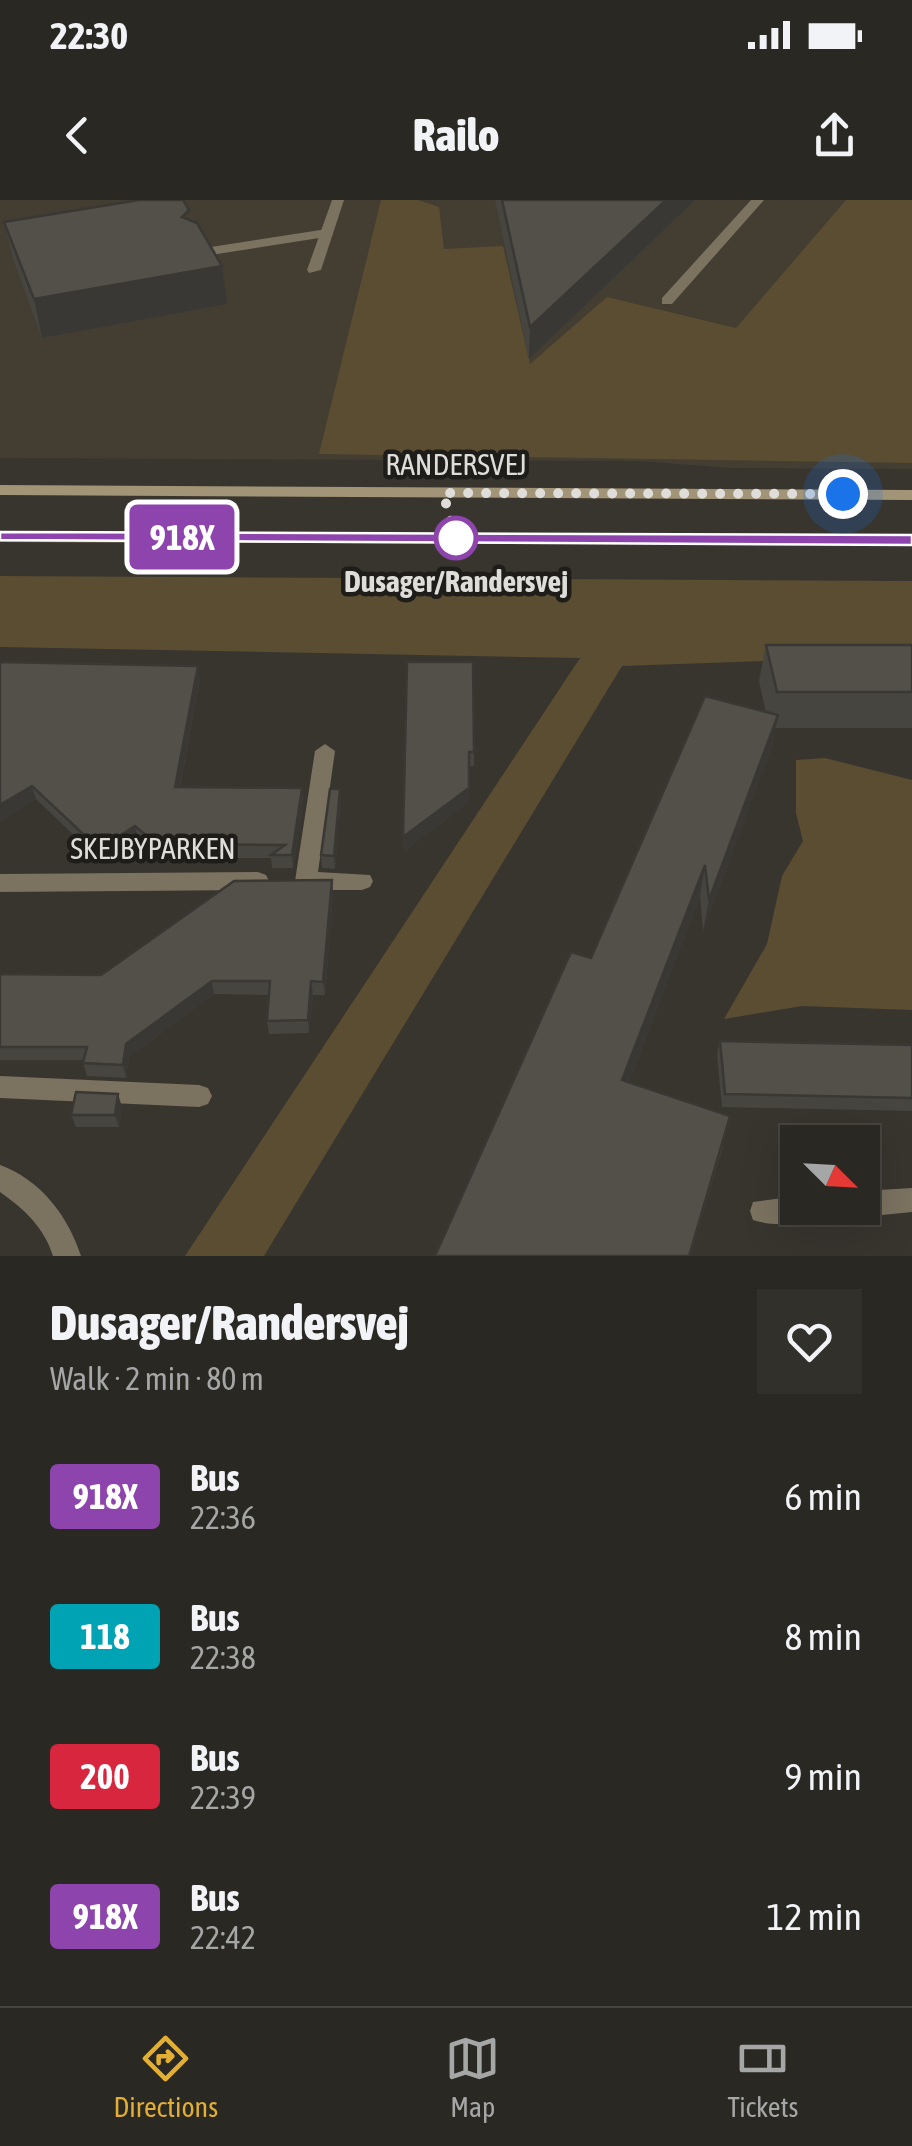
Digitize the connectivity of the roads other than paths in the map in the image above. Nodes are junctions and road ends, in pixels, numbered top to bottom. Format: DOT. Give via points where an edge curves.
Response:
graph roads {
  1 [pos="338,200"];
  2 [pos="758,200"];
  3 [pos="327,233"];
  4 [pos="198,253"];
  5 [pos="314,270"];
  6 [pos="666,301"];
  7 [pos="0,490"];
  8 [pos="912,495"];
  9 [pos="0,537"];
  10 [pos="912,540"];
  11 [pos="325,750"];
  12 [pos="306,880"];
  13 [pos="362,880"];
  14 [pos="0,882"];
  15 [pos="0,1087"];
  16 [pos="199,1096"];
  17 [pos="0,1178"];
  18 [pos="912,1200"];
  19 [pos="880,1203"];
  20 [pos="780,1210"];
  21 [pos="763,1211"];
  22 [pos="67,1256"];
  1 -- 3 [label="street"];
  2 -- 6 [label="street"];
  3 -- 4 [label="street"];
  3 -- 5 [label="street"];
  7 -- 8 [label="main road, RANDERSVEJ"];
  9 -- 10 [label="main road"];
  11 -- 12 [label="street"];
  12 -- 13 [label="street, SKEJBYPARKEN"];
  12 -- 14 [label="street, SKEJBYPARKEN"];
  15 -- 16 [label="street"];
  17 -- 22 [label="street" via="32,1197 63,1238"];
  18 -- 19 [label="street"];
  20 -- 21 [label="street"];
}
